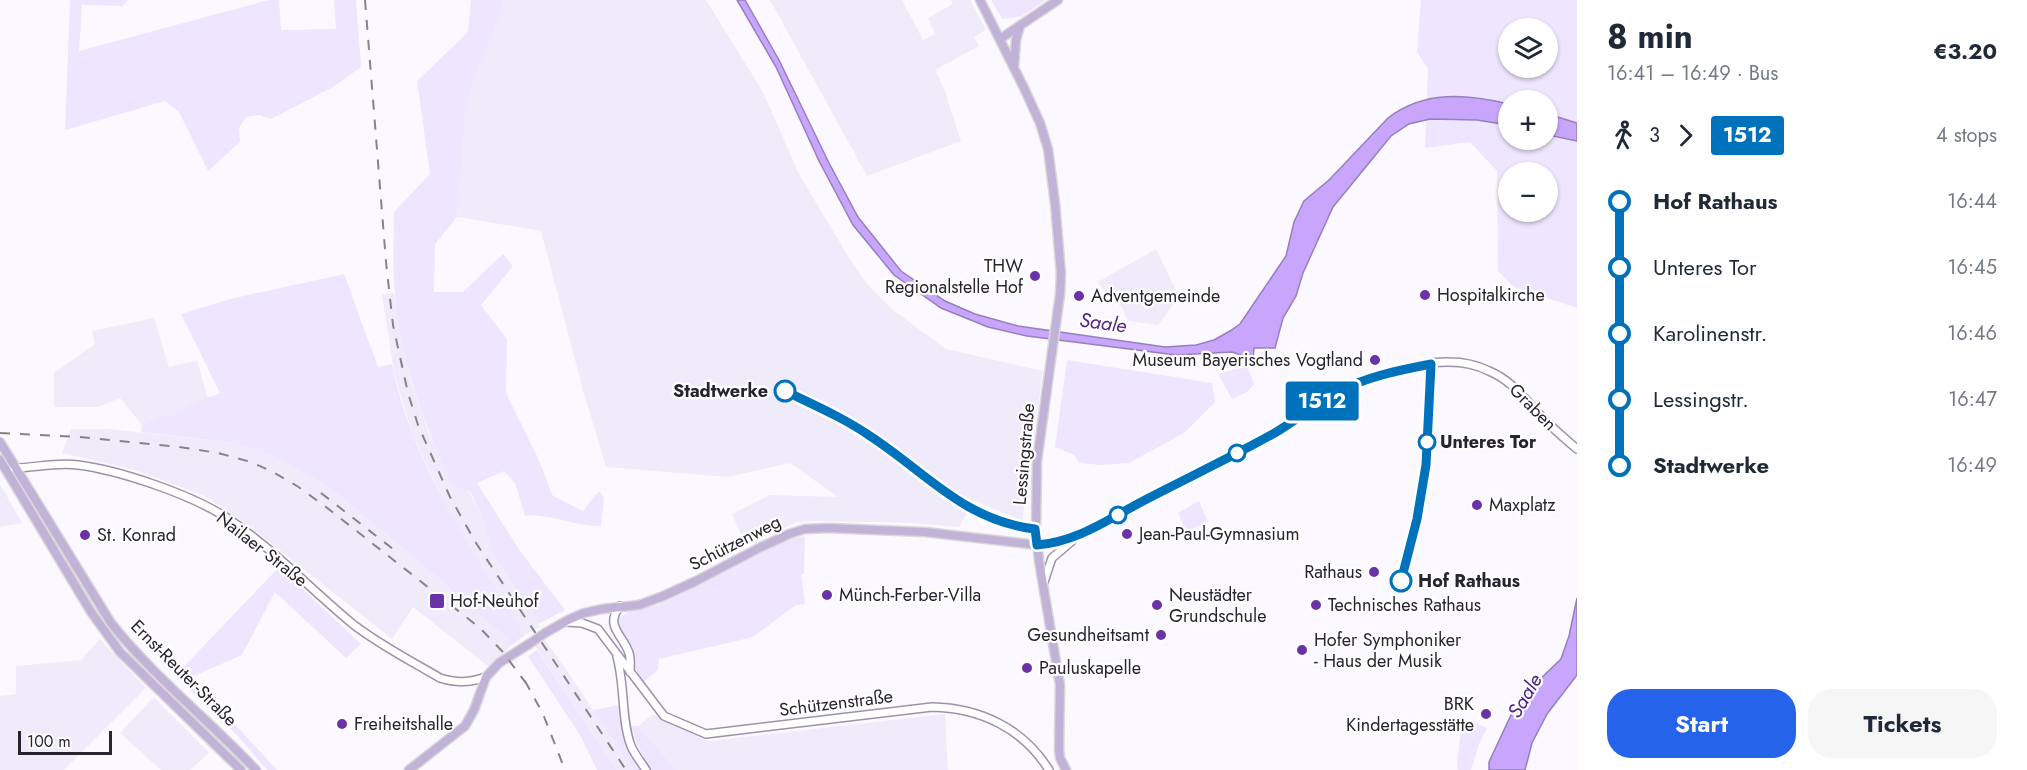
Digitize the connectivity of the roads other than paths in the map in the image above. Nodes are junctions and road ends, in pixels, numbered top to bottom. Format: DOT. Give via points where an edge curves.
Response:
graph roads {
  1 [pos="980,0"];
  2 [pos="1058,0"];
  3 [pos="1020,26"];
  4 [pos="1000,39"];
  5 [pos="1014,68"];
  6 [pos="0,442"];
  7 [pos="1577,448"];
  8 [pos="4,467"];
  9 [pos="17,468"];
  10 [pos="1083,534"];
  11 [pos="1037,545"];
  12 [pos="1043,588"];
  13 [pos="620,606"];
  14 [pos="561,623"];
  15 [pos="616,652"];
  16 [pos="630,672"];
  17 [pos="486,677"];
  18 [pos="241,770"];
  19 [pos="256,770"];
  20 [pos="409,770"];
  21 [pos="646,770"];
  22 [pos="1049,770"];
  23 [pos="1066,770"];
  1 -- 4 [label="main road"];
  2 -- 3 [label="main road"];
  3 -- 4 [label="main road"];
  3 -- 5 [label="main road"];
  4 -- 5 [label="main road"];
  5 -- 11 [label="main road, Lessingstraße" via="1048,149 1060,265 1058,316 1036,469"];
  6 -- 9 [label="main road, Ernst-Reuter-Straße"];
  7 -- 10 [label="street, Graben" via="1501,377 1464,363 1431,364 1382,375 1340,391 1274,434"];
  8 -- 9 [label="street, Nailaer Straße"];
  8 -- 18 [label="main road, Ernst-Reuter-Straße" via="91,612 120,652"];
  9 -- 17 [label="street, Nailaer Straße" via="80,465 126,476 200,503 282,560 374,639 448,681 468,682"];
  9 -- 19 [label="main road, Ernst-Reuter-Straße" via="111,622 130,646"];
  10 -- 11 [label="street"];
  10 -- 12 [label="street" via="1052,558"];
  11 -- 12 [label="main road, Lessingstraße"];
  11 -- 13 [label="main road, Schützenweg" via="907,530 805,529 761,546 661,597 639,605"];
  12 -- 23 [label="main road, Lessingstraße" via="1060,685 1059,749"];
  13 -- 14 [label="main road, Schützenweg" via="593,610"];
  13 -- 16 [label="street, Schützenstraße" via="613,622 629,653"];
  14 -- 15 [label="street, Schützenstraße" via="591,625"];
  14 -- 17 [label="main road, bridge" via="499,663"];
  15 -- 16 [label="street, Schützenstraße"];
  15 -- 21 [label="street" via="631,747"];
  16 -- 22 [label="street, Schützenstraße" via="664,716 706,734 952,707 982,715 1008,728 1038,754"];
  17 -- 20 [label="main road" via="465,726"];
}
